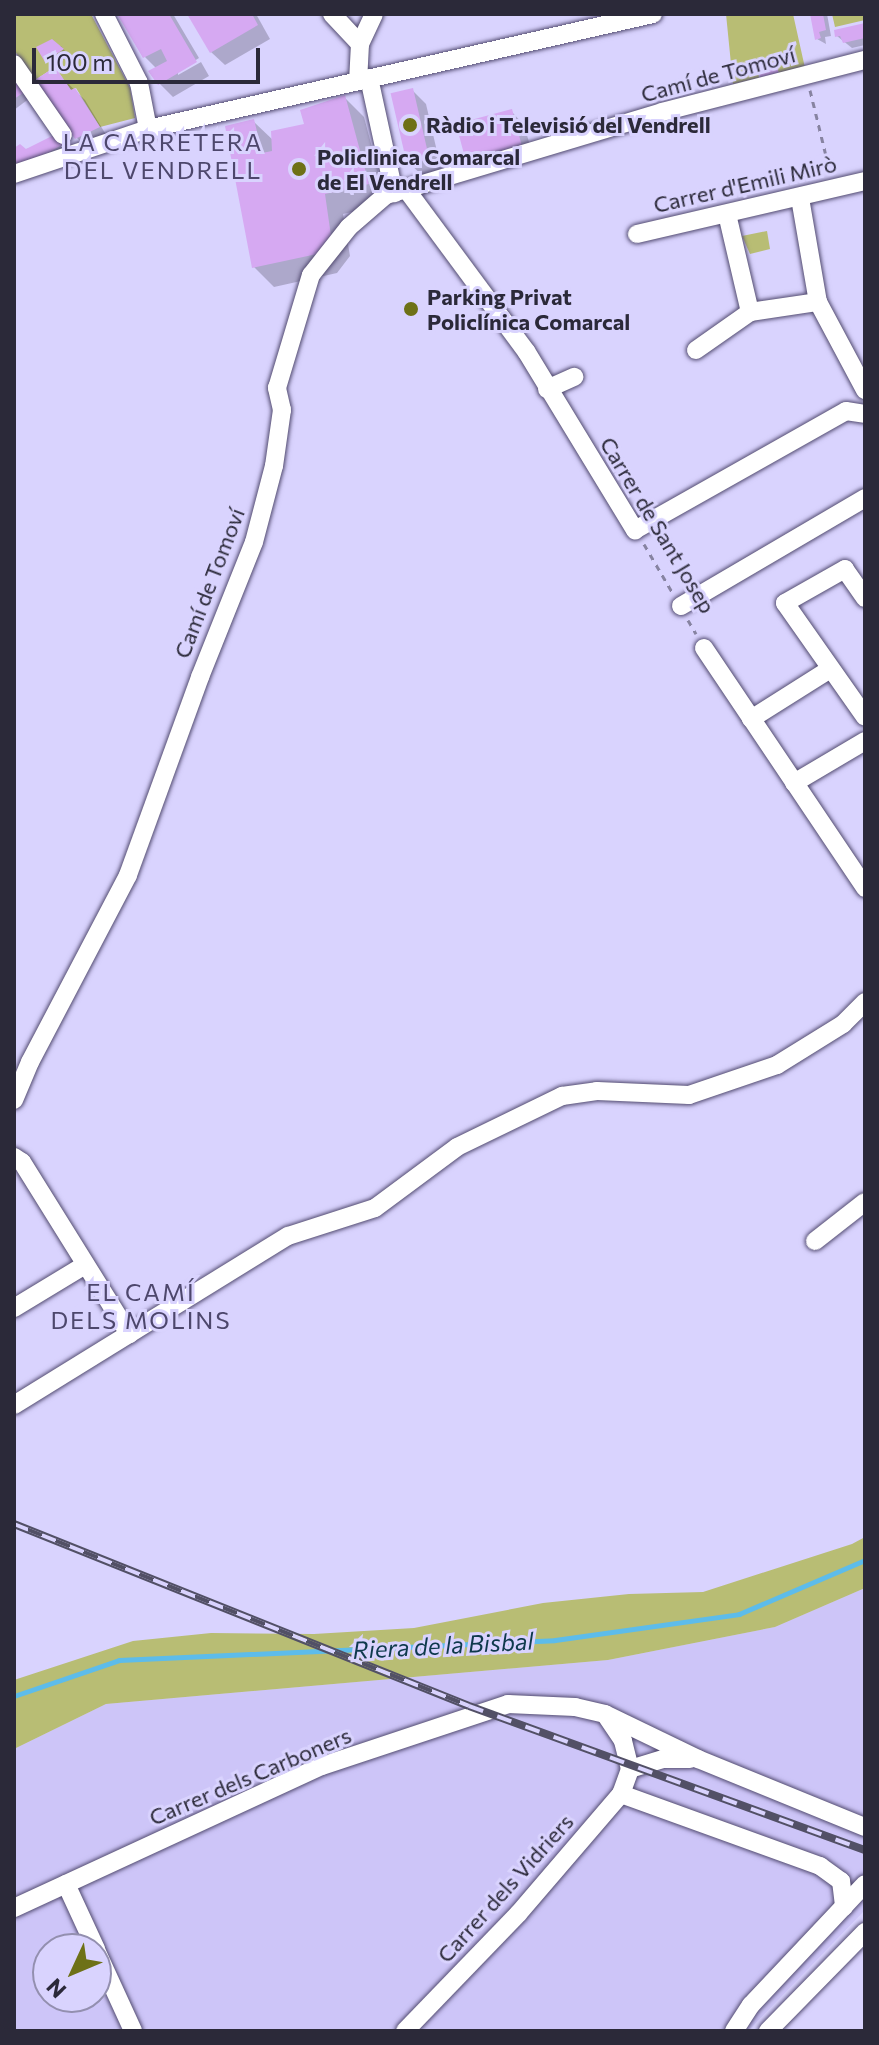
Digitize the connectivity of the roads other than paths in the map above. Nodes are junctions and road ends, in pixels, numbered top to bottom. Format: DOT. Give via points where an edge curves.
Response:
graph roads {
  1 [pos="104,14"];
  2 [pos="332,14"];
  3 [pos="374,14"];
  4 [pos="653,14"];
  5 [pos="360,44"];
  6 [pos="865,60"];
  7 [pos="14,64"];
  8 [pos="364,79"];
  9 [pos="148,129"];
  10 [pos="63,135"];
  11 [pos="14,174"];
  12 [pos="865,181"];
  13 [pos="400,191"];
  14 [pos="800,198"];
  15 [pos="727,214"];
  16 [pos="637,234"];
  17 [pos="818,302"];
  18 [pos="750,312"];
  19 [pos="696,350"];
  20 [pos="574,377"];
  21 [pos="547,389"];
  22 [pos="865,390"];
  23 [pos="865,414"];
  24 [pos="865,498"];
  25 [pos="865,598"];
  26 [pos="681,606"];
  27 [pos="704,648"];
  28 [pos="830,669"];
  29 [pos="865,717"];
  30 [pos="751,719"];
  31 [pos="865,741"];
  32 [pos="794,783"];
  33 [pos="865,888"];
  34 [pos="865,1002"];
  35 [pos="14,1100"];
  36 [pos="14,1157"];
  37 [pos="865,1202"];
  38 [pos="815,1241"];
  39 [pos="85,1265"];
  40 [pos="14,1308"];
  41 [pos="129,1334"];
  42 [pos="14,1405"];
  43 [pos="605,1714"];
  44 [pos="698,1759"];
  45 [pos="630,1769"];
  46 [pos="621,1794"];
  47 [pos="865,1827"];
  48 [pos="66,1884"];
  49 [pos="865,1884"];
  50 [pos="844,1907"];
  51 [pos="14,1908"];
  52 [pos="865,1932"];
  53 [pos="89,1933"];
  54 [pos="112,1984"];
  55 [pos="133,2031"];
  56 [pos="405,2031"];
  57 [pos="734,2031"];
  58 [pos="768,2031"];
  1 -- 9 [label="street" via="139,83"];
  2 -- 5 [label="street"];
  3 -- 5 [label="street"];
  4 -- 8 [label="street"];
  5 -- 8 [label="street, Carrer de Sant Josep"];
  6 -- 13 [label="street, Camí de Tomoví" via="662,112"];
  7 -- 10 [label="street"];
  8 -- 9 [label="street"];
  8 -- 13 [label="street, Carrer de Sant Josep"];
  9 -- 11 [label="street"];
  12 -- 14 [label="street, Carrer d'Emili Mirò"];
  13 -- 21 [label="street, Carrer de Sant Josep" via="526,351"];
  13 -- 35 [label="street, Camí de Tomoví" via="386,195 349,227 311,275 277,388 282,410 274,466 254,542 128,875"];
  14 -- 15 [label="street, Carrer d'Emili Mirò"];
  14 -- 17 [label="street"];
  15 -- 16 [label="street, Carrer d'Emili Mirò"];
  15 -- 18 [label="street"];
  17 -- 18 [label="street"];
  17 -- 22 [label="street"];
  18 -- 19 [label="street"];
  20 -- 21 [label="street"];
  21 -- 23 [label="street, Carrer de Sant Josep" via="635,530 846,411"];
  24 -- 26 [label="street"];
  25 -- 28 [label="street" via="845,569 785,603"];
  27 -- 30 [label="street, Carrer de Sant Josep"];
  28 -- 29 [label="street"];
  28 -- 30 [label="street"];
  30 -- 32 [label="street, Carrer de Sant Josep"];
  31 -- 32 [label="street"];
  32 -- 33 [label="street, Carrer de Sant Josep"];
  34 -- 41 [label="street" via="843,1024 777,1065 689,1095 597,1091 562,1096 457,1147 375,1208 288,1236"];
  36 -- 39 [label="street"];
  37 -- 38 [label="street"];
  39 -- 40 [label="street"];
  39 -- 41 [label="street"];
  41 -- 42 [label="street"];
  43 -- 44 [label="street, Carrer dels Carboners"];
  43 -- 45 [label="street" via="623,1741"];
  43 -- 48 [label="street, Carrer dels Carboners" via="508,1704 322,1766"];
  44 -- 45 [label="street, Carrer dels Carboners" via="663,1759"];
  44 -- 47 [label="street, Carrer dels Carboners"];
  45 -- 46 [label="street, Carrer dels Vidriers"];
  46 -- 50 [label="street" via="820,1866 841,1881"];
  46 -- 56 [label="street, Carrer dels Vidriers" via="518,1914"];
  48 -- 51 [label="street, Carrer dels Carboners"];
  48 -- 53 [label="street"];
  49 -- 50 [label="street"];
  50 -- 57 [label="street" via="751,2005"];
  52 -- 58 [label="street"];
  54 -- 55 [label="street"];
}
